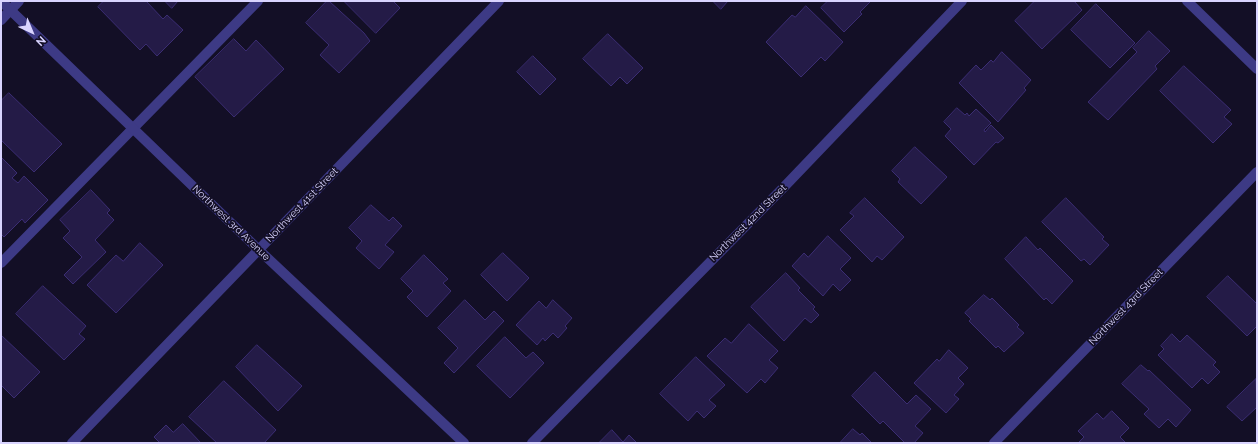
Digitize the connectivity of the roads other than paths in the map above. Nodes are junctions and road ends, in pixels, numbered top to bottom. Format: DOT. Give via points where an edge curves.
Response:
graph roads {
  1 [pos="1,1"];
  2 [pos="19,1"];
  3 [pos="258,1"];
  4 [pos="498,1"];
  5 [pos="962,1"];
  6 [pos="1188,1"];
  7 [pos="11,10"];
  8 [pos="1,20"];
  9 [pos="1257,69"];
  10 [pos="132,128"];
  11 [pos="1257,172"];
  12 [pos="259,250"];
  13 [pos="1,263"];
  14 [pos="72,443"];
  15 [pos="464,443"];
  16 [pos="532,443"];
  17 [pos="994,443"];
  1 -- 7 [label="street, Northwest 3rd Avenue"];
  2 -- 7 [label="street"];
  3 -- 10 [label="street"];
  4 -- 12 [label="street, Northwest 41st Street"];
  5 -- 16 [label="street, Northwest 42nd Street"];
  6 -- 9 [label="street"];
  7 -- 8 [label="street"];
  7 -- 10 [label="street, Northwest 3rd Avenue"];
  10 -- 12 [label="street, Northwest 3rd Avenue"];
  10 -- 13 [label="street"];
  11 -- 17 [label="street, Northwest 43rd Street"];
  12 -- 14 [label="street, Northwest 41st Street"];
  12 -- 15 [label="street, Northwest 3rd Avenue"];
}
